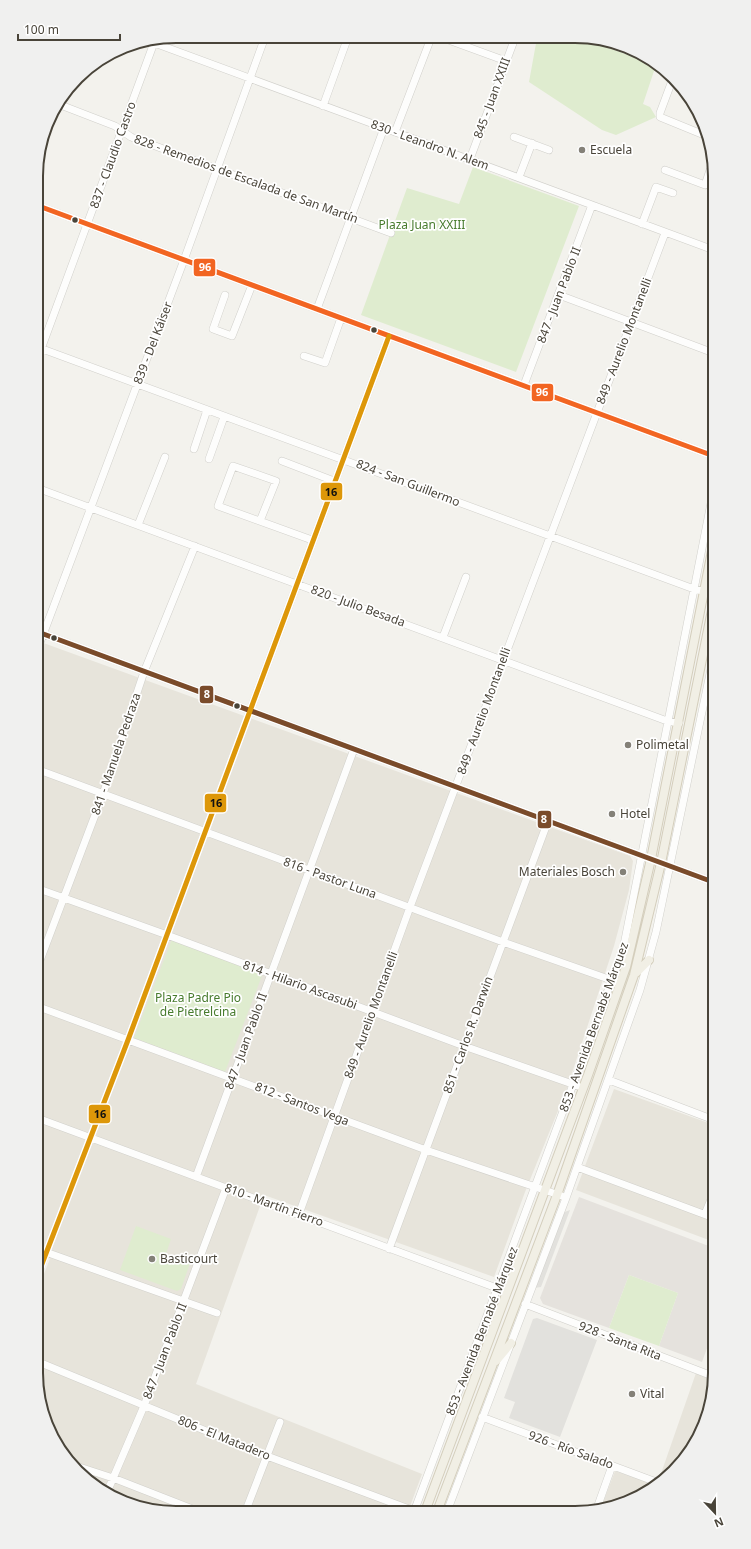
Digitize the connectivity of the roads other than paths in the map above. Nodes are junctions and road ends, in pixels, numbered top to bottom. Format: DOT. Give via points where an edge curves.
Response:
graph roads {
  1 [pos="263,43"];
  2 [pos="346,43"];
  3 [pos="429,43"];
  4 [pos="457,43"];
  5 [pos="513,43"];
  6 [pos="159,44"];
  7 [pos="152,46"];
  8 [pos="506,61"];
  9 [pos="250,78"];
  10 [pos="671,84"];
  11 [pos="63,106"];
  12 [pos="323,106"];
  13 [pos="384,128"];
  14 [pos="122,131"];
  15 [pos="395,132"];
  16 [pos="701,134"];
  17 [pos="514,137"];
  18 [pos="532,144"];
  19 [pos="548,150"];
  20 [pos="470,159"];
  21 [pos="217,170"];
  22 [pos="665,170"];
  23 [pos="708,176"];
  24 [pos="519,177"];
  25 [pos="673,193"];
  26 [pos="592,205"];
  27 [pos="43,208"];
  28 [pos="350,218"];
  29 [pos="88,224"];
  30 [pos="642,224"];
  31 [pos="391,233"];
  32 [pos="665,233"];
  33 [pos="708,248"];
  34 [pos="184,260"];
  35 [pos="252,285"];
  36 [pos="225,295"];
  37 [pos="559,295"];
  38 [pos="317,309"];
  39 [pos="341,318"];
  40 [pos="631,322"];
  41 [pos="389,336"];
  42 [pos="43,338"];
  43 [pos="43,349"];
  44 [pos="708,351"];
  45 [pos="304,356"];
  46 [pos="137,383"];
  47 [pos="524,385"];
  48 [pos="207,410"];
  49 [pos="596,412"];
  50 [pos="224,417"];
  51 [pos="194,449"];
  52 [pos="708,454"];
  53 [pos="165,458"];
  54 [pos="209,459"];
  55 [pos="343,459"];
  56 [pos="282,461"];
  57 [pos="334,481"];
  58 [pos="43,490"];
  59 [pos="91,508"];
  60 [pos="260,521"];
  61 [pos="708,522"];
  62 [pos="138,525"];
  63 [pos="549,536"];
  64 [pos="312,540"];
  65 [pos="195,546"];
  66 [pos="466,577"];
  67 [pos="297,584"];
  68 [pos="694,589"];
  69 [pos="708,592"];
  70 [pos="43,628"];
  71 [pos="708,630"];
  72 [pos="43,634"];
  73 [pos="443,637"];
  74 [pos="503,659"];
  75 [pos="144,672"];
  76 [pos="708,683"];
  77 [pos="250,711"];
  78 [pos="667,721"];
  79 [pos="679,723"];
  80 [pos="354,749"];
  81 [pos="43,772"];
  82 [pos="456,787"];
  83 [pos="103,794"];
  84 [pos="548,821"];
  85 [pos="206,832"];
  86 [pos="643,856"];
  87 [pos="651,859"];
  88 [pos="661,863"];
  89 [pos="670,866"];
  90 [pos="308,870"];
  91 [pos="708,880"];
  92 [pos="43,890"];
  93 [pos="64,898"];
  94 [pos="410,907"];
  95 [pos="167,934"];
  96 [pos="502,942"];
  97 [pos="43,953"];
  98 [pos="649,960"];
  99 [pos="270,974"];
  100 [pos="634,975"];
  101 [pos="613,981"];
  102 [pos="621,984"];
  103 [pos="43,1008"];
  104 [pos="372,1011"];
  105 [pos="128,1040"];
  106 [pos="464,1046"];
  107 [pos="232,1077"];
  108 [pos="609,1080"];
  109 [pos="574,1084"];
  110 [pos="584,1088"];
  111 [pos="335,1116"];
  112 [pos="708,1118"];
  113 [pos="43,1120"];
  114 [pos="92,1138"];
  115 [pos="426,1150"];
  116 [pos="577,1167"];
  117 [pos="196,1177"];
  118 [pos="226,1188"];
  119 [pos="536,1188"];
  120 [pos="546,1191"];
  121 [pos="557,1195"];
  122 [pos="566,1198"];
  123 [pos="708,1207"];
  124 [pos="299,1214"];
  125 [pos="705,1214"];
  126 [pos="708,1215"];
  127 [pos="389,1248"];
  128 [pos="43,1251"];
  129 [pos="498,1289"];
  130 [pos="508,1292"];
  131 [pos="183,1302"];
  132 [pos="525,1304"];
  133 [pos="217,1313"];
  134 [pos="511,1343"];
  135 [pos="43,1364"];
  136 [pos="492,1364"];
  137 [pos="708,1374"];
  138 [pos="144,1406"];
  139 [pos="482,1417"];
  140 [pos="280,1422"];
  141 [pos="267,1456"];
  142 [pos="612,1466"];
  143 [pos="84,1469"];
  144 [pos="113,1478"];
  145 [pos="653,1481"];
  146 [pos="109,1488"];
  147 [pos="599,1503"];
  148 [pos="185,1506"];
  149 [pos="248,1506"];
  150 [pos="401,1506"];
  151 [pos="416,1506"];
  152 [pos="427,1506"];
  153 [pos="439,1506"];
  154 [pos="449,1506"];
  1 -- 9 [label="street, 839 - Del Káiser"];
  2 -- 12 [label="street"];
  3 -- 15 [label="street"];
  4 -- 8 [label="street"];
  5 -- 8 [label="street, 845 - Juan XXIII"];
  6 -- 9 [label="street, 830 - Leandro N. Alem"];
  7 -- 14 [label="street, 837 - Claudio Castro"];
  8 -- 20 [label="street, 845 - Juan XXIII"];
  9 -- 12 [label="street, 830 - Leandro N. Alem"];
  9 -- 21 [label="street, 839 - Del Káiser"];
  10 -- 16 [label="street" via="660,117"];
  11 -- 14 [label="street, 828 - Remedios de Escalada de San Martín"];
  12 -- 13 [label="street, 830 - Leandro N. Alem"];
  13 -- 15 [label="street, 830 - Leandro N. Alem"];
  13 -- 28 [label="street"];
  14 -- 21 [label="street, 828 - Remedios de Escalada de San Martín" via="131,137"];
  14 -- 29 [label="street, 837 - Claudio Castro"];
  15 -- 20 [label="street, 830 - Leandro N. Alem"];
  17 -- 18 [label="street"];
  18 -- 19 [label="street"];
  18 -- 24 [label="street"];
  20 -- 24 [label="street, 830 - Leandro N. Alem"];
  21 -- 28 [label="street, 828 - Remedios de Escalada de San Martín"];
  21 -- 34 [label="street, 839 - Del Káiser"];
  22 -- 23 [label="street" via="705,185"];
  24 -- 26 [label="street, 830 - Leandro N. Alem"];
  25 -- 30 [label="street" via="656,187"];
  26 -- 30 [label="street, 830 - Leandro N. Alem"];
  26 -- 37 [label="street, 847 - Juan Pablo II"];
  27 -- 29 [label="street"];
  28 -- 31 [label="street, 828 - Remedios de Escalada de San Martín"];
  28 -- 38 [label="street"];
  29 -- 34 [label="street"];
  29 -- 42 [label="street, 837 - Claudio Castro"];
  30 -- 32 [label="street, 830 - Leandro N. Alem"];
  32 -- 33 [label="street, 830 - Leandro N. Alem"];
  32 -- 40 [label="street, 849 - Aurelio Montanelli"];
  34 -- 35 [label="street"];
  34 -- 46 [label="street, 839 - Del Káiser"];
  35 -- 36 [label="street" via="232,336 213,329"];
  35 -- 38 [label="street"];
  37 -- 40 [label="street"];
  37 -- 47 [label="street, 847 - Juan Pablo II"];
  38 -- 39 [label="street"];
  39 -- 41 [label="street"];
  39 -- 45 [label="street" via="325,363"];
  40 -- 44 [label="street"];
  40 -- 49 [label="street, 849 - Aurelio Montanelli"];
  41 -- 47 [label="street"];
  41 -- 55 [label="street"];
  43 -- 46 [label="street, 824 - San Guillermo"];
  46 -- 48 [label="street, 824 - San Guillermo"];
  46 -- 59 [label="street, 839 - Del Káiser"];
  47 -- 49 [label="street"];
  48 -- 50 [label="street, 824 - San Guillermo"];
  48 -- 51 [label="street"];
  49 -- 52 [label="street"];
  49 -- 63 [label="street, 849 - Aurelio Montanelli"];
  50 -- 54 [label="street"];
  50 -- 55 [label="street, 824 - San Guillermo"];
  53 -- 62 [label="street"];
  55 -- 57 [label="street"];
  55 -- 63 [label="street, 824 - San Guillermo"];
  56 -- 57 [label="street"];
  57 -- 64 [label="street"];
  58 -- 59 [label="street, 820 - Julio Besada"];
  59 -- 62 [label="street, 820 - Julio Besada"];
  59 -- 70 [label="street, 839 - Del Káiser"];
  60 -- 60 [label="street" via="218,506 233,466 276,481"];
  60 -- 64 [label="street"];
  61 -- 68 [label="street, 853 - Avenida Bernabé Márquez"];
  62 -- 65 [label="street, 820 - Julio Besada"];
  63 -- 68 [label="street, 824 - San Guillermo"];
  63 -- 74 [label="street, 849 - Aurelio Montanelli"];
  64 -- 67 [label="street"];
  65 -- 67 [label="street, 820 - Julio Besada"];
  65 -- 75 [label="street, 841 - Manuela Pedraza"];
  66 -- 73 [label="street"];
  67 -- 73 [label="street, 820 - Julio Besada"];
  67 -- 77 [label="street"];
  68 -- 69 [label="street, 824 - San Guillermo"];
  68 -- 78 [label="street, 853 - Avenida Bernabé Márquez"];
  69 -- 79 [label="main road, 853 - Avenida Bernabé Márquez"];
  71 -- 88 [label="main road, 853 - Avenida Bernabé Márquez"];
  72 -- 75 [label="street"];
  73 -- 74 [label="street, 820 - Julio Besada"];
  74 -- 78 [label="street, 820 - Julio Besada"];
  74 -- 82 [label="street, 849 - Aurelio Montanelli"];
  75 -- 77 [label="street"];
  75 -- 83 [label="street, 841 - Manuela Pedraza"];
  76 -- 89 [label="street"];
  77 -- 80 [label="street"];
  77 -- 85 [label="street"];
  78 -- 79 [label="street, 820 - Julio Besada"];
  78 -- 86 [label="street, 853 - Avenida Bernabé Márquez"];
  79 -- 87 [label="main road, 853 - Avenida Bernabé Márquez"];
  80 -- 82 [label="street"];
  80 -- 90 [label="street, 847 - Juan Pablo II"];
  81 -- 83 [label="street, 816 - Pastor Luna"];
  82 -- 84 [label="street"];
  82 -- 94 [label="street, 849 - Aurelio Montanelli"];
  83 -- 85 [label="street, 816 - Pastor Luna"];
  83 -- 93 [label="street, 841 - Manuela Pedraza"];
  84 -- 86 [label="street"];
  84 -- 96 [label="street, 851 - Carlos R. Darwin"];
  85 -- 90 [label="street, 816 - Pastor Luna"];
  85 -- 95 [label="street"];
  86 -- 87 [label="street"];
  86 -- 101 [label="street, 853 - Avenida Bernabé Márquez" via="623,950"];
  87 -- 88 [label="street"];
  87 -- 102 [label="main road, 853 - Avenida Bernabé Márquez"];
  88 -- 89 [label="street"];
  88 -- 100 [label="main road, 853 - Avenida Bernabé Márquez"];
  89 -- 91 [label="street"];
  89 -- 98 [label="street"];
  90 -- 94 [label="street, 816 - Pastor Luna"];
  90 -- 99 [label="street, 847 - Juan Pablo II"];
  92 -- 93 [label="street, 814 - Hilario Ascasubi"];
  93 -- 95 [label="street, 814 - Hilario Ascasubi"];
  93 -- 97 [label="street, 841 - Manuela Pedraza"];
  94 -- 96 [label="street, 816 - Pastor Luna"];
  94 -- 104 [label="street, 849 - Aurelio Montanelli"];
  95 -- 99 [label="street, 814 - Hilario Ascasubi"];
  95 -- 105 [label="street"];
  96 -- 101 [label="street, 816 - Pastor Luna"];
  96 -- 106 [label="street, 851 - Carlos R. Darwin"];
  98 -- 100 [label="main road"];
  98 -- 108 [label="street"];
  99 -- 104 [label="street, 814 - Hilario Ascasubi"];
  99 -- 107 [label="street, 847 - Juan Pablo II"];
  100 -- 121 [label="main road, 853 - Avenida Bernabé Márquez"];
  101 -- 102 [label="street, 816 - Pastor Luna"];
  101 -- 109 [label="street, 853 - Avenida Bernabé Márquez"];
  102 -- 110 [label="main road, 853 - Avenida Bernabé Márquez"];
  103 -- 105 [label="street, 812 - Santos Vega"];
  104 -- 106 [label="street, 814 - Hilario Ascasubi"];
  104 -- 111 [label="street, 849 - Aurelio Montanelli"];
  105 -- 107 [label="street, 812 - Santos Vega"];
  105 -- 114 [label="street"];
  106 -- 109 [label="street, 814 - Hilario Ascasubi"];
  106 -- 115 [label="street, 851 - Carlos R. Darwin"];
  107 -- 111 [label="street, 812 - Santos Vega"];
  107 -- 117 [label="street, 847 - Juan Pablo II"];
  108 -- 112 [label="street"];
  108 -- 116 [label="street"];
  109 -- 110 [label="street, 814 - Hilario Ascasubi"];
  109 -- 119 [label="street, 853 - Avenida Bernabé Márquez"];
  110 -- 120 [label="main road, 853 - Avenida Bernabé Márquez"];
  111 -- 115 [label="street, 812 - Santos Vega"];
  111 -- 124 [label="street, 849 - Aurelio Montanelli"];
  113 -- 114 [label="street, 810 - Martín Fierro"];
  114 -- 117 [label="street, 810 - Martín Fierro"];
  114 -- 128 [label="street"];
  115 -- 119 [label="street, 812 - Santos Vega"];
  115 -- 127 [label="street, 851 - Carlos R. Darwin"];
  116 -- 122 [label="street"];
  116 -- 125 [label="street"];
  117 -- 118 [label="street, 810 - Martín Fierro"];
  118 -- 124 [label="street, 810 - Martín Fierro"];
  118 -- 131 [label="street, 847 - Juan Pablo II"];
  119 -- 120 [label="street, 812 - Santos Vega"];
  119 -- 129 [label="street, 853 - Avenida Bernabé Márquez"];
  120 -- 121 [label="street, 812 - Santos Vega"];
  120 -- 130 [label="main road, 853 - Avenida Bernabé Márquez"];
  121 -- 122 [label="street, 812 - Santos Vega"];
  121 -- 136 [label="main road, 853 - Avenida Bernabé Márquez"];
  122 -- 132 [label="street"];
  123 -- 125 [label="street"];
  124 -- 127 [label="street, 810 - Martín Fierro"];
  125 -- 126 [label="street"];
  127 -- 129 [label="street, 810 - Martín Fierro"];
  128 -- 131 [label="street"];
  129 -- 130 [label="street, 810 - Martín Fierro"];
  129 -- 151 [label="street, 853 - Avenida Bernabé Márquez"];
  130 -- 152 [label="main road, 853 - Avenida Bernabé Márquez"];
  131 -- 133 [label="street"];
  131 -- 138 [label="street, 847 - Juan Pablo II"];
  132 -- 134 [label="street"];
  132 -- 137 [label="street, 928 - Santa Rita"];
  134 -- 136 [label="main road"];
  134 -- 139 [label="street"];
  135 -- 138 [label="street, 806 - El Matadero"];
  136 -- 153 [label="main road, 853 - Avenida Bernabé Márquez"];
  138 -- 141 [label="street, 806 - El Matadero"];
  138 -- 144 [label="street, 847 - Juan Pablo II"];
  139 -- 142 [label="street, 926 - Río Salado"];
  139 -- 154 [label="street"];
  140 -- 141 [label="street"];
  141 -- 149 [label="street"];
  141 -- 150 [label="street, 806 - El Matadero"];
  142 -- 145 [label="street, 926 - Río Salado"];
  142 -- 147 [label="street"];
  143 -- 144 [label="street"];
  144 -- 146 [label="street, 847 - Juan Pablo II"];
  144 -- 148 [label="street"];
}
